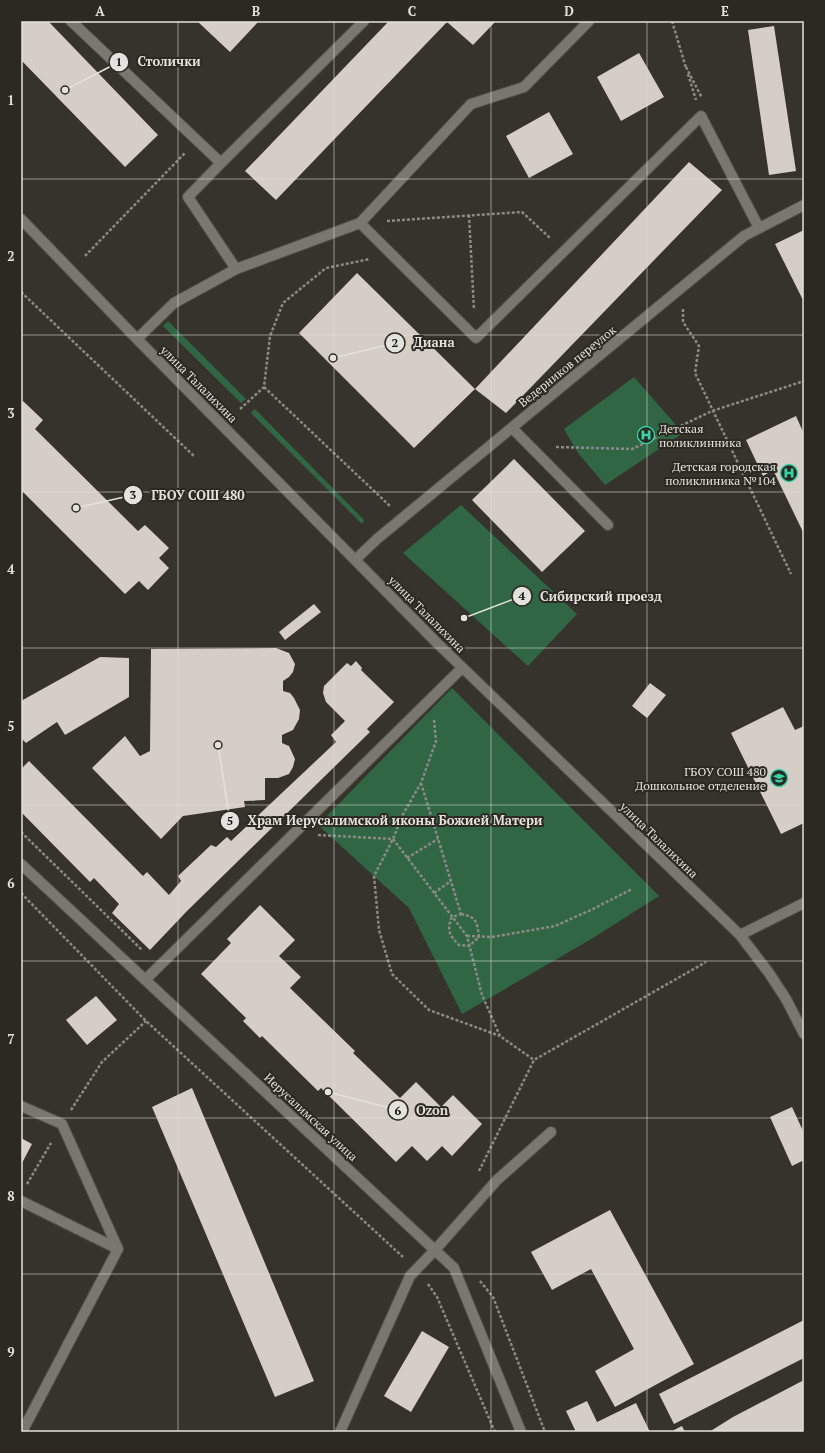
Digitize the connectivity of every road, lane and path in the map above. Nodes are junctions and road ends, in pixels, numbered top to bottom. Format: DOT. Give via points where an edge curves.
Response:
graph roads {
  1 [pos="71,21"];
  2 [pos="364,21"];
  3 [pos="590,21"];
  4 [pos="672,21"];
  5 [pos="701,116"];
  6 [pos="197,140"];
  7 [pos="221,163"];
  8 [pos="804,205"];
  9 [pos="469,215"];
  10 [pos="21,219"];
  11 [pos="360,223"];
  12 [pos="759,228"];
  13 [pos="564,251"];
  14 [pos="392,254"];
  15 [pos="85,256"];
  16 [pos="236,269"];
  17 [pos="683,286"];
  18 [pos="21,293"];
  19 [pos="476,338"];
  20 [pos="137,339"];
  21 [pos="804,381"];
  22 [pos="264,387"];
  23 [pos="240,409"];
  24 [pos="712,410"];
  25 [pos="512,428"];
  26 [pos="531,446"];
  27 [pos="195,457"];
  28 [pos="403,518"];
  29 [pos="608,525"];
  30 [pos="355,560"];
  31 [pos="790,574"];
  32 [pos="462,668"];
  33 [pos="431,698"];
  34 [pos="421,783"];
  35 [pos="293,833"];
  36 [pos="393,839"];
  37 [pos="438,839"];
  38 [pos="407,858"];
  39 [pos="21,864"];
  40 [pos="451,881"];
  41 [pos="632,889"];
  42 [pos="21,893"];
  43 [pos="434,893"];
  44 [pos="804,903"];
  45 [pos="461,914"];
  46 [pos="452,917"];
  47 [pos="740,935"];
  48 [pos="467,936"];
  49 [pos="479,937"];
  50 [pos="469,946"];
  51 [pos="706,962"];
  52 [pos="145,980"];
  53 [pos="146,1021"];
  54 [pos="804,1034"];
  55 [pos="500,1036"];
  56 [pos="534,1060"];
  57 [pos="21,1106"];
  58 [pos="62,1124"];
  59 [pos="551,1132"];
  60 [pos="478,1173"];
  61 [pos="25,1188"];
  62 [pos="21,1201"];
  63 [pos="118,1249"];
  64 [pos="435,1250"];
  65 [pos="416,1269"];
  66 [pos="479,1280"];
  67 [pos="22,1432"];
  68 [pos="340,1432"];
  69 [pos="495,1432"];
  70 [pos="521,1432"];
  71 [pos="545,1432"];
  1 -- 6 [label="street"];
  2 -- 7 [label="street"];
  3 -- 11 [label="street" via="524,87 471,104"];
  4 -- 5 [label="path"];
  5 -- 12 [label="street"];
  5 -- 13 [label="street"];
  6 -- 7 [label="street"];
  6 -- 15 [label="path"];
  7 -- 16 [label="street" via="188,196"];
  8 -- 12 [label="street, Ведерников переулок"];
  9 -- 11 [label="path"];
  9 -- 13 [label="path" via="522,212"];
  9 -- 19 [label="path"];
  10 -- 20 [label="street, улица Талалихина"];
  11 -- 14 [label="street"];
  11 -- 16 [label="street"];
  12 -- 17 [label="street, Ведерников переулок" via="744,236"];
  13 -- 19 [label="street"];
  14 -- 19 [label="street"];
  14 -- 22 [label="path" via="326,268 283,303 270,336"];
  16 -- 20 [label="street" via="174,303"];
  17 -- 24 [label="path" via="683,322 699,346 695,373"];
  17 -- 25 [label="street, Ведерников переулок"];
  18 -- 27 [label="path"];
  20 -- 30 [label="street, улица Талалихина"];
  21 -- 24 [label="path"];
  22 -- 23 [label="path"];
  22 -- 28 [label="path"];
  24 -- 26 [label="path" via="632,448"];
  24 -- 31 [label="path"];
  25 -- 26 [label="street"];
  25 -- 28 [label="street, Ведерников переулок"];
  26 -- 29 [label="street"];
  28 -- 30 [label="street, Ведерников переулок"];
  30 -- 32 [label="street, улица Талалихина"];
  32 -- 33 [label="street"];
  32 -- 47 [label="street, улица Талалихина"];
  33 -- 34 [label="path" via="436,740"];
  33 -- 35 [label="street"];
  34 -- 36 [label="path" via="402,816"];
  34 -- 37 [label="path"];
  35 -- 36 [label="path"];
  35 -- 52 [label="street"];
  36 -- 38 [label="path"];
  36 -- 55 [label="path" via="374,876 379,930 392,974 429,1010"];
  37 -- 38 [label="path"];
  37 -- 40 [label="path"];
  38 -- 43 [label="path"];
  39 -- 52 [label="street, Иерусалимская улица"];
  40 -- 43 [label="path"];
  40 -- 45 [label="path"];
  41 -- 49 [label="path" via="555,926"];
  42 -- 53 [label="path"];
  43 -- 46 [label="path"];
  44 -- 47 [label="street"];
  45 -- 46 [label="path"];
  45 -- 49 [label="path" via="471,916 477,923"];
  46 -- 48 [label="path"];
  46 -- 50 [label="path" via="448,924 450,936 459,945"];
  47 -- 54 [label="street, улица Талалихина" via="786,999"];
  48 -- 49 [label="path"];
  48 -- 50 [label="path"];
  49 -- 50 [label="path"];
  50 -- 55 [label="path" via="482,995"];
  51 -- 56 [label="path"];
  52 -- 64 [label="street, Иерусалимская улица"];
  53 -- 58 [label="path" via="102,1062"];
  53 -- 65 [label="path"];
  55 -- 56 [label="path"];
  56 -- 60 [label="path"];
  57 -- 58 [label="street"];
  58 -- 61 [label="path"];
  58 -- 63 [label="street"];
  59 -- 64 [label="street" via="497,1180"];
  62 -- 63 [label="street"];
  63 -- 67 [label="street"];
  64 -- 65 [label="street"];
  64 -- 70 [label="street, Иерусалимская улица" via="454,1268"];
  65 -- 68 [label="street" via="410,1276"];
  65 -- 69 [label="path" via="437,1297"];
  66 -- 71 [label="path" via="493,1297"];
}
